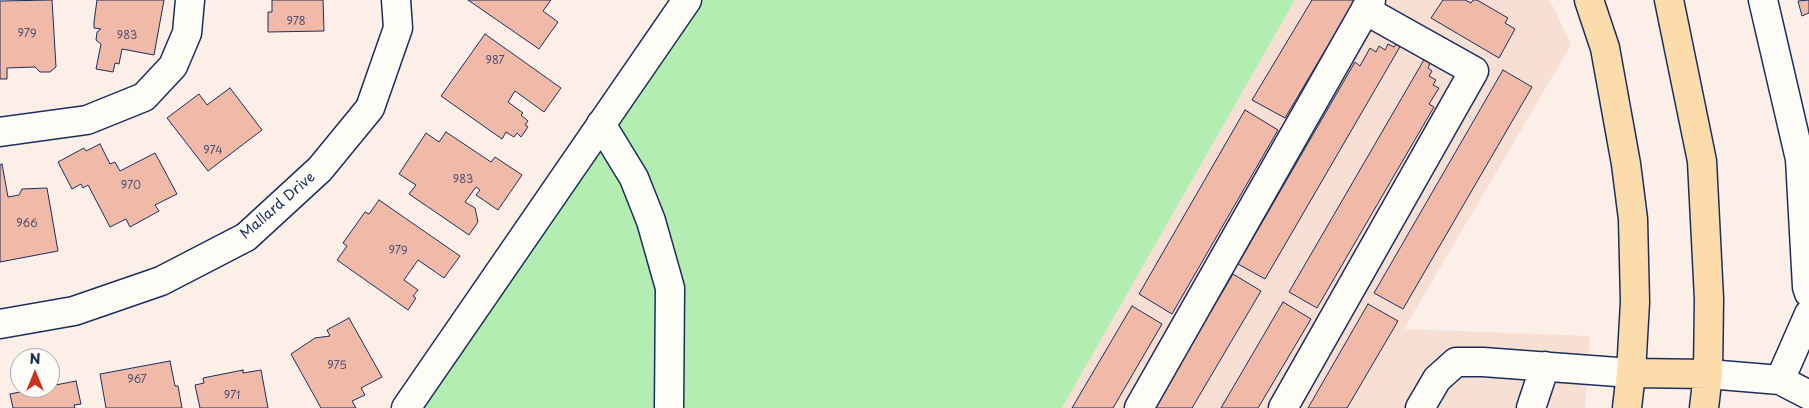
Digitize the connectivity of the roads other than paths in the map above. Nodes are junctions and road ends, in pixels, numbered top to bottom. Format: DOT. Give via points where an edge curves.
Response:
graph roads {
  1 [pos="190,0"];
  2 [pos="396,0"];
  3 [pos="687,0"];
  4 [pos="1589,0"];
  5 [pos="1669,0"];
  6 [pos="1763,0"];
  7 [pos="1368,5"];
  8 [pos="601,124"];
  9 [pos="0,132"];
  10 [pos="1809,293"];
  11 [pos="1809,314"];
  12 [pos="0,324"];
  13 [pos="1545,366"];
  14 [pos="1632,374"];
  15 [pos="1708,374"];
  16 [pos="1780,380"];
  17 [pos="1809,395"];
  18 [pos="1431,404"];
  19 [pos="406,408"];
  20 [pos="669,408"];
  21 [pos="1139,408"];
  22 [pos="1283,408"];
  23 [pos="1531,408"];
  24 [pos="1626,408"];
  25 [pos="1704,408"];
  1 -- 9 [label="street" via="187,33 173,66 144,97 87,120"];
  2 -- 12 [label="street, Mallard Drive" via="398,28 370,108 320,170 246,237 161,281 74,311"];
  3 -- 8 [label="street"];
  4 -- 14 [label="main road" via="1605,48 1633,219 1635,302"];
  5 -- 15 [label="main road" via="1702,161 1709,299"];
  6 -- 10 [label="street" via="1800,159"];
  7 -- 21 [label="street"];
  7 -- 22 [label="street" via="1474,71"];
  8 -- 19 [label="street"];
  8 -- 20 [label="street" via="634,178 651,221 670,288"];
  11 -- 16 [label="street"];
  13 -- 14 [label="street"];
  13 -- 18 [label="street" via="1456,362 1437,379"];
  13 -- 23 [label="street"];
  14 -- 15 [label="main road"];
  14 -- 24 [label="main road"];
  15 -- 16 [label="street"];
  15 -- 25 [label="main road"];
  16 -- 17 [label="street"];
}
